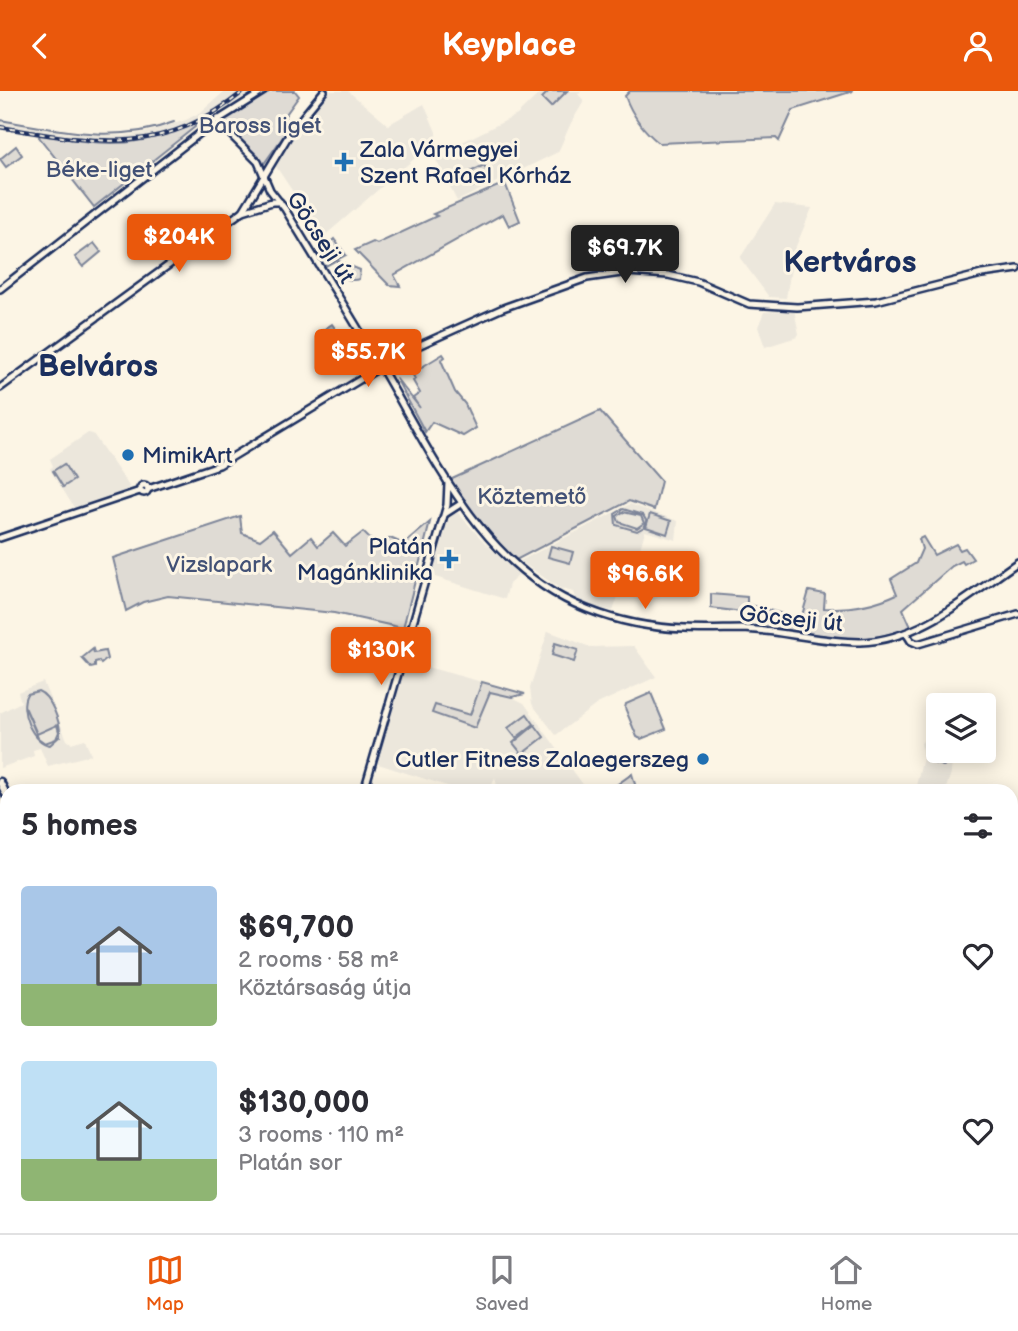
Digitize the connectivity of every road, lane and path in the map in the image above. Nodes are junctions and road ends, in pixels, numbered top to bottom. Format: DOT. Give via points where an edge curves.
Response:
graph roads {
  1 [pos="264,91"];
  2 [pos="324,91"];
  3 [pos="218,118"];
  4 [pos="265,177"];
  5 [pos="280,202"];
  6 [pos="93,208"];
  7 [pos="103,208"];
  8 [pos="243,211"];
  9 [pos="1018,269"];
  10 [pos="0,289"];
  11 [pos="381,366"];
  12 [pos="0,388"];
  13 [pos="448,480"];
  14 [pos="462,503"];
  15 [pos="444,515"];
  16 [pos="0,538"];
  17 [pos="1018,562"];
  18 [pos="1018,614"];
  19 [pos="906,633"];
  20 [pos="366,784"];
  1 -- 3 [label="street"];
  2 -- 4 [label="street" via="292,129"];
  3 -- 4 [label="street, Göcseji út" via="258,162"];
  3 -- 7 [label="street"];
  4 -- 5 [label="street, Göcseji út"];
  4 -- 8 [label="street"];
  5 -- 8 [label="street"];
  5 -- 11 [label="street, Göcseji út"];
  6 -- 7 [label="street"];
  7 -- 10 [label="street"];
  8 -- 12 [label="street"];
  9 -- 11 [label="street" via="876,301 797,307 749,304 698,282 668,275 603,275 503,307"];
  11 -- 13 [label="street, Göcseji út"];
  11 -- 16 [label="street" via="219,465"];
  13 -- 14 [label="street, Göcseji út"];
  13 -- 15 [label="street"];
  14 -- 15 [label="street"];
  14 -- 19 [label="street, Göcseji út" via="492,543 520,569 569,601 610,617 665,628 759,631 855,642"];
  15 -- 20 [label="street"];
  17 -- 19 [label="street"];
  18 -- 19 [label="street, Göcseji út" via="918,643"];
}
